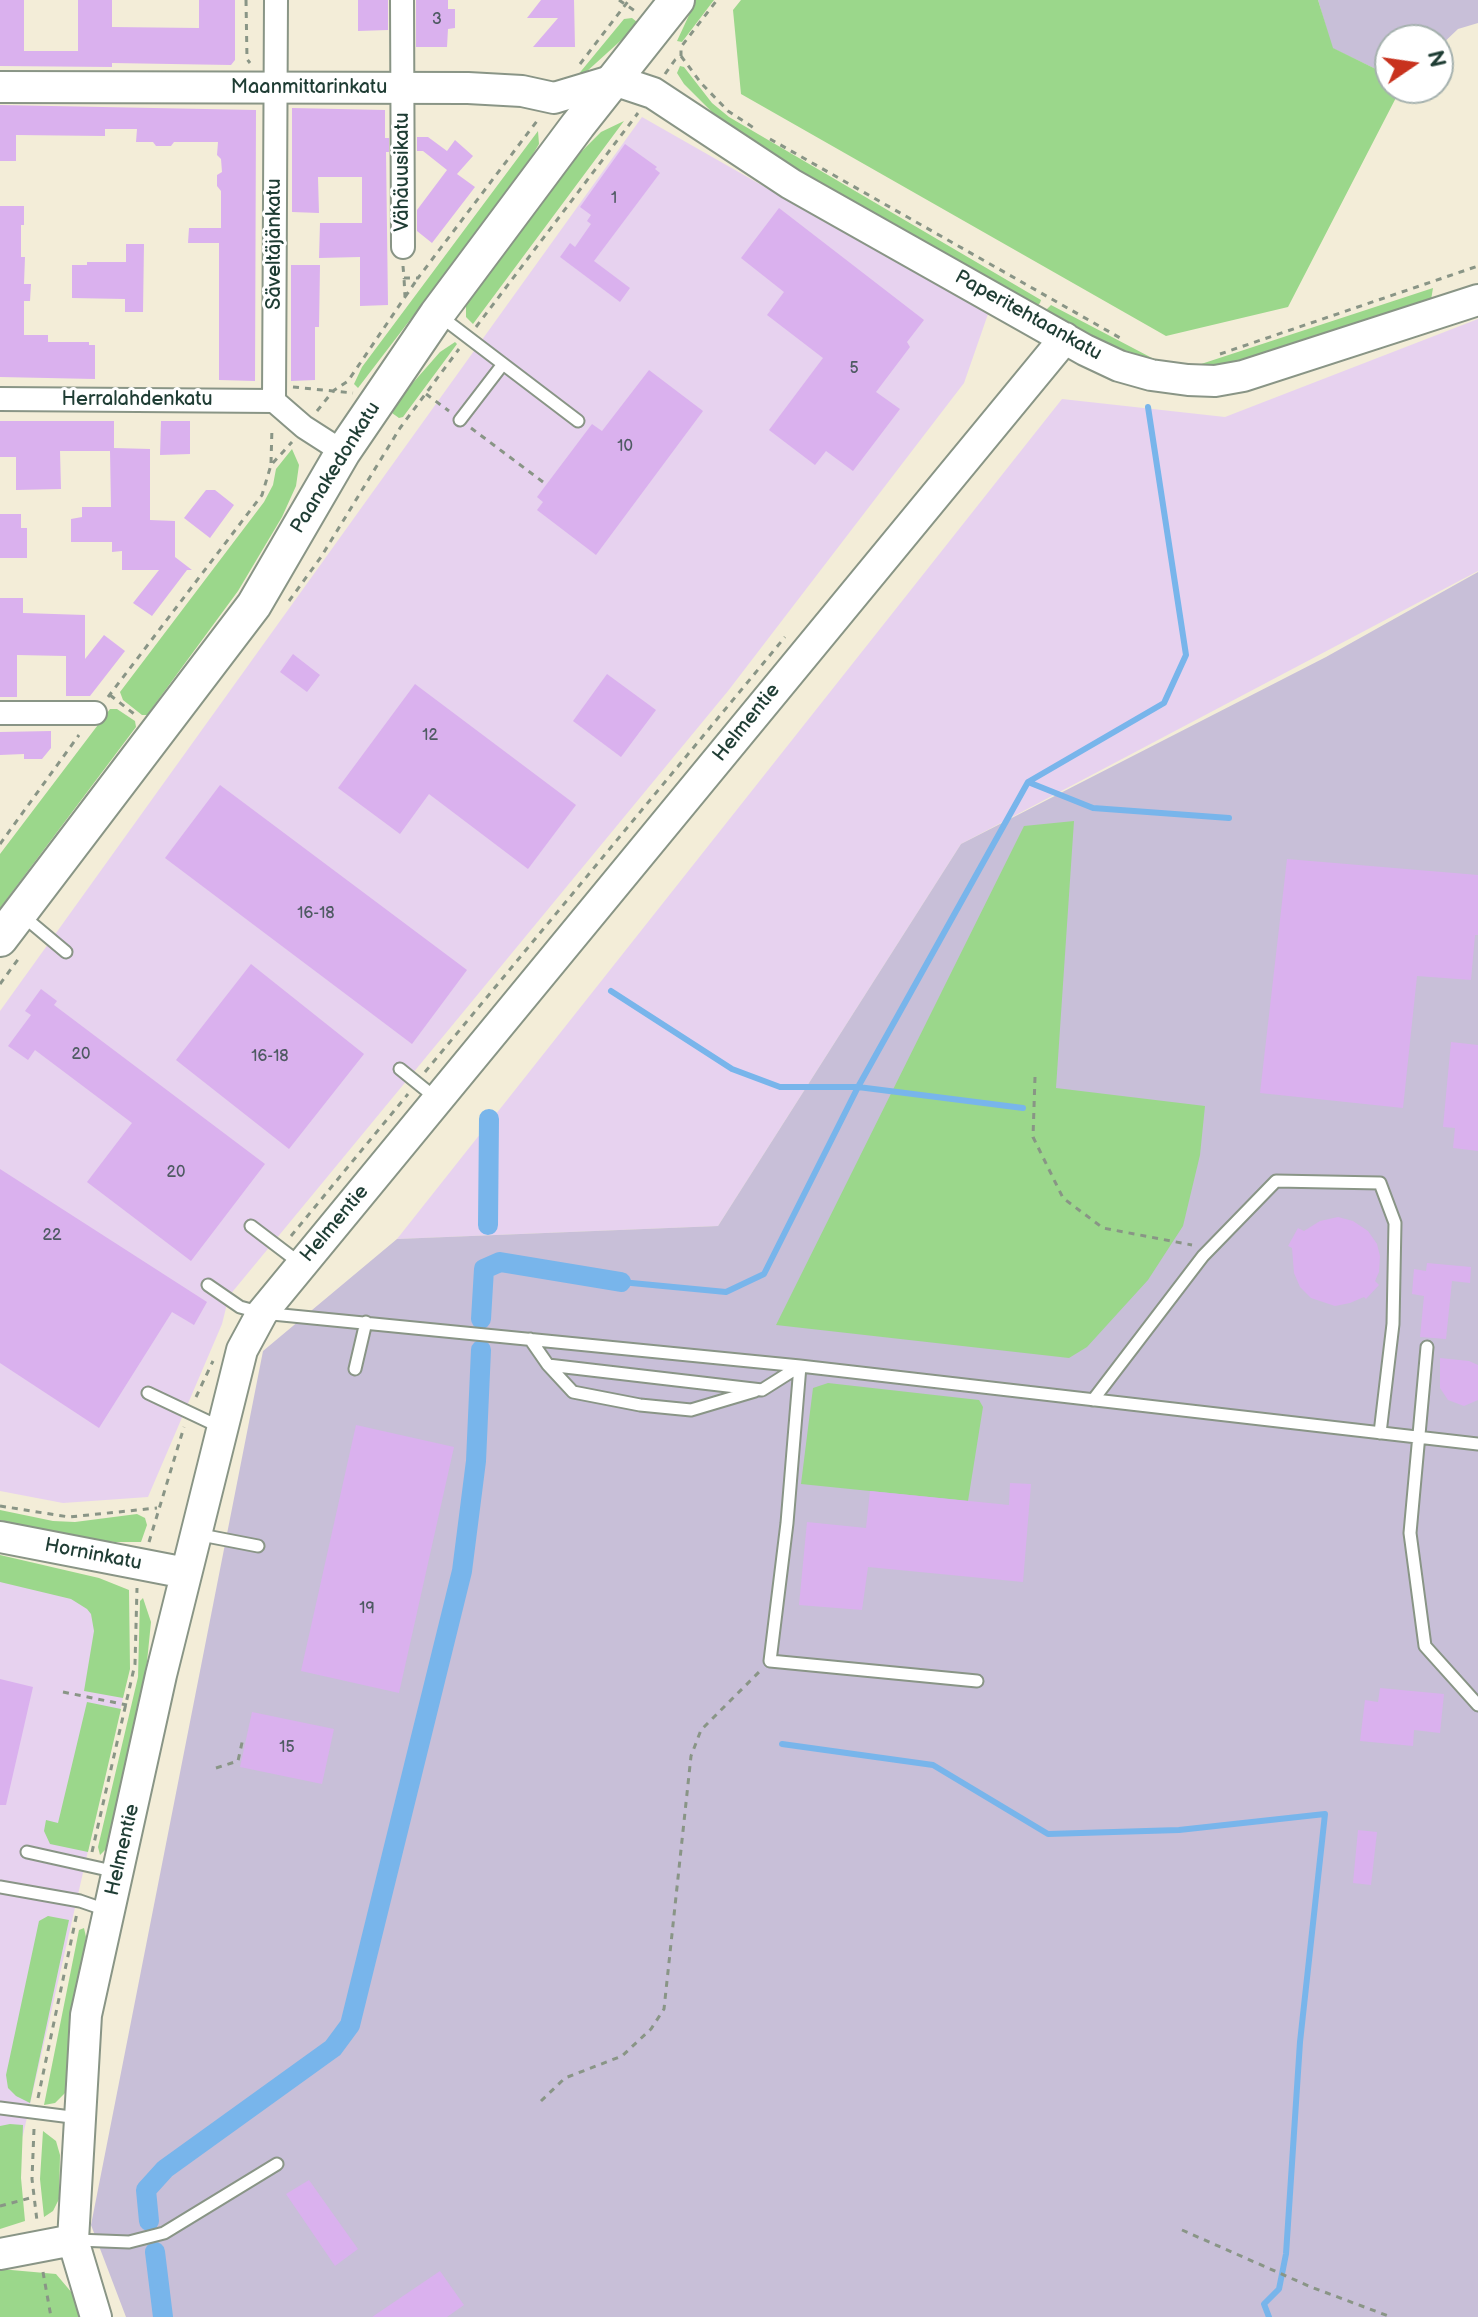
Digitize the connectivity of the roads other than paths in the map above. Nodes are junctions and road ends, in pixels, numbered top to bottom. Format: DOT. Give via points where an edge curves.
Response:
graph roads {
  1 [pos="276,0"];
  2 [pos="402,0"];
  3 [pos="677,0"];
  4 [pos="614,80"];
  5 [pos="0,87"];
  6 [pos="276,88"];
  7 [pos="402,88"];
  8 [pos="403,247"];
  9 [pos="1478,300"];
  10 [pos="437,314"];
  11 [pos="1065,338"];
  12 [pos="503,364"];
  13 [pos="274,393"];
  14 [pos="0,399"];
  15 [pos="460,420"];
  16 [pos="578,421"];
  17 [pos="343,452"];
  18 [pos="0,713"];
  19 [pos="95,713"];
  20 [pos="20,927"];
  21 [pos="66,952"];
  22 [pos="400,1069"];
  23 [pos="427,1091"];
  24 [pos="251,1226"];
  25 [pos="291,1257"];
  26 [pos="208,1285"];
  27 [pos="262,1313"];
  28 [pos="366,1322"];
  29 [pos="530,1339"];
  30 [pos="1427,1347"];
  31 [pos="548,1365"];
  32 [pos="800,1366"];
  33 [pos="355,1369"];
  34 [pos="762,1390"];
  35 [pos="148,1393"];
  36 [pos="1093,1400"];
  37 [pos="222,1428"];
  38 [pos="1380,1433"];
  39 [pos="1418,1437"];
  40 [pos="1478,1444"];
  41 [pos="196,1534"];
  42 [pos="0,1537"];
  43 [pos="258,1546"];
  44 [pos="186,1573"];
  45 [pos="977,1681"];
  46 [pos="1478,1705"];
  47 [pos="27,1852"];
  48 [pos="118,1872"];
  49 [pos="0,1887"];
  50 [pos="109,1911"];
  51 [pos="0,2108"];
  52 [pos="80,2118"];
  53 [pos="277,2164"];
  54 [pos="73,2240"];
  55 [pos="0,2254"];
  56 [pos="96,2317"];
  1 -- 6 [label="street, Säveltäjänkatu"];
  2 -- 7 [label="street, Vähäuusikatu"];
  3 -- 4 [label="main road, Paanakedonkatu"];
  4 -- 7 [label="street, Maanmittarinkatu" via="554,98 522,91"];
  4 -- 10 [label="main road, Paanakedonkatu"];
  4 -- 11 [label="street, Paperitehtaankatu" via="653,93 791,184"];
  5 -- 6 [label="street, Maanmittarinkatu"];
  6 -- 7 [label="street, Maanmittarinkatu"];
  6 -- 13 [label="street, Säveltäjänkatu"];
  7 -- 8 [label="street, Vähäuusikatu"];
  9 -- 11 [label="street, Paperitehtaankatu" via="1215,381 1119,366"];
  10 -- 12 [label="lane"];
  10 -- 17 [label="main road, Paanakedonkatu"];
  11 -- 23 [label="street, Helmentie"];
  12 -- 15 [label="lane"];
  12 -- 16 [label="lane"];
  13 -- 14 [label="street, Herralahdenkatu"];
  13 -- 17 [label="street" via="304,427"];
  17 -- 20 [label="main road, Paanakedonkatu" via="254,605"];
  18 -- 19 [label="street"];
  20 -- 21 [label="lane"];
  22 -- 23 [label="lane"];
  23 -- 25 [label="street, Helmentie"];
  24 -- 25 [label="lane"];
  25 -- 27 [label="street, Helmentie"];
  26 -- 27 [label="lane" via="240,1307"];
  27 -- 28 [label="lane"];
  27 -- 37 [label="street, Helmentie" via="242,1350"];
  28 -- 29 [label="lane"];
  28 -- 33 [label="lane"];
  29 -- 31 [label="lane"];
  29 -- 32 [label="lane"];
  30 -- 39 [label="lane"];
  31 -- 34 [label="lane"];
  31 -- 34 [label="lane" via="573,1392 640,1405 691,1410"];
  32 -- 34 [label="lane"];
  32 -- 36 [label="lane"];
  32 -- 45 [label="lane" via="770,1661"];
  35 -- 37 [label="lane"];
  36 -- 38 [label="lane"];
  36 -- 38 [label="lane" via="1203,1256 1276,1181 1380,1183 1395,1223 1393,1324"];
  37 -- 41 [label="street, Helmentie"];
  38 -- 39 [label="lane"];
  39 -- 40 [label="lane"];
  39 -- 46 [label="lane" via="1410,1533 1425,1646"];
  41 -- 43 [label="lane"];
  41 -- 44 [label="street, Helmentie"];
  42 -- 44 [label="street, Horninkatu"];
  44 -- 48 [label="street, Helmentie"];
  47 -- 48 [label="lane"];
  48 -- 50 [label="street, Helmentie"];
  49 -- 50 [label="lane"];
  50 -- 52 [label="street, Helmentie" via="86,2015"];
  51 -- 52 [label="lane"];
  52 -- 54 [label="street, Helmentie"];
  53 -- 54 [label="lane" via="164,2233 129,2242"];
  54 -- 55 [label="street"];
  54 -- 56 [label="street, Helmentie"];
}
